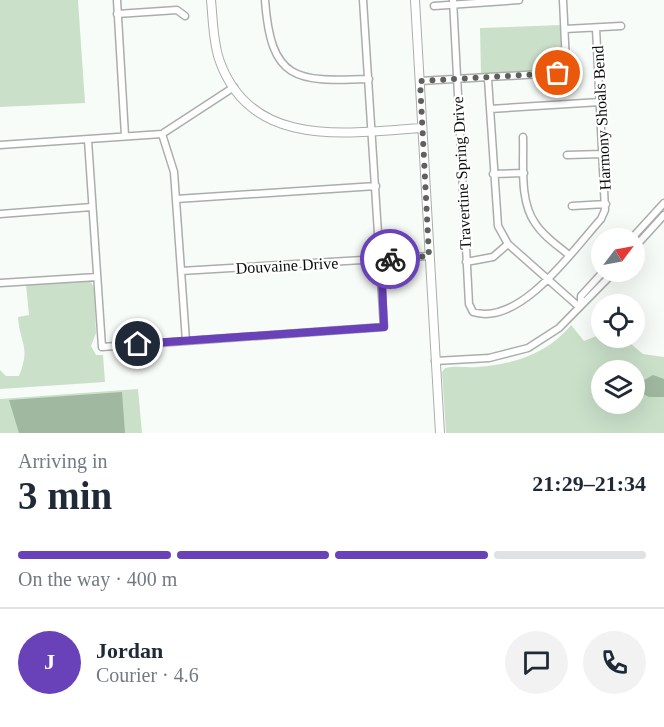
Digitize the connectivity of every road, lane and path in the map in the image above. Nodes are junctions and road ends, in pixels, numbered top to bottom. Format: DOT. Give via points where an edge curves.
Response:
graph roads {
  1 [pos="117,0"];
  2 [pos="212,0"];
  3 [pos="266,0"];
  4 [pos="363,0"];
  5 [pos="415,0"];
  6 [pos="519,0"];
  7 [pos="563,0"];
  8 [pos="481,1"];
  9 [pos="453,2"];
  10 [pos="434,6"];
  11 [pos="117,14"];
  12 [pos="185,16"];
  13 [pos="621,26"];
  14 [pos="596,28"];
  15 [pos="565,29"];
  16 [pos="369,79"];
  17 [pos="456,79"];
  18 [pos="488,79"];
  19 [pos="420,81"];
  20 [pos="234,87"];
  21 [pos="600,102"];
  22 [pos="490,109"];
  23 [pos="422,128"];
  24 [pos="373,132"];
  25 [pos="162,134"];
  26 [pos="125,136"];
  27 [pos="523,137"];
  28 [pos="88,140"];
  29 [pos="0,145"];
  30 [pos="603,153"];
  31 [pos="567,155"];
  32 [pos="525,173"];
  33 [pos="493,174"];
  34 [pos="376,186"];
  35 [pos="176,199"];
  36 [pos="664,203"];
  37 [pos="606,204"];
  38 [pos="572,206"];
  39 [pos="92,207"];
  40 [pos="0,214"];
  41 [pos="664,215"];
  42 [pos="641,228"];
  43 [pos="645,236"];
  44 [pos="508,244"];
  45 [pos="568,255"];
  46 [pos="429,256"];
  47 [pos="381,259"];
  48 [pos="466,262"];
  49 [pos="181,271"];
  50 [pos="97,277"];
  51 [pos="547,279"];
  52 [pos="594,282"];
  53 [pos="605,282"];
  54 [pos="0,283"];
  55 [pos="580,304"];
  56 [pos="471,310"];
  57 [pos="186,340"];
  58 [pos="435,361"];
  59 [pos="440,433"];
  1 -- 11 [label="street"];
  2 -- 20 [label="street" via="219,60"];
  3 -- 16 [label="street" via="270,43 294,72 317,81"];
  4 -- 16 [label="street"];
  5 -- 19 [label="street"];
  6 -- 8 [label="street"];
  7 -- 15 [label="street"];
  8 -- 9 [label="street"];
  9 -- 10 [label="street"];
  9 -- 17 [label="street, Travertine Spring Drive"];
  11 -- 12 [label="street" via="177,10"];
  11 -- 26 [label="street"];
  13 -- 14 [label="street"];
  14 -- 15 [label="street"];
  14 -- 21 [label="street, Harmony Shoals Bend"];
  15 -- 18 [label="street" via="566,64 558,73"];
  16 -- 24 [label="street"];
  17 -- 18 [label="street"];
  17 -- 19 [label="street"];
  17 -- 48 [label="street, Travertine Spring Drive"];
  18 -- 22 [label="street"];
  19 -- 23 [label="street"];
  20 -- 24 [label="street" via="254,108 286,126 322,133"];
  20 -- 25 [label="street"];
  21 -- 22 [label="street"];
  21 -- 30 [label="street, Harmony Shoals Bend"];
  22 -- 33 [label="street"];
  23 -- 24 [label="street"];
  23 -- 46 [label="street"];
  24 -- 34 [label="street"];
  25 -- 26 [label="street"];
  25 -- 35 [label="street" via="174,172"];
  26 -- 28 [label="street"];
  27 -- 32 [label="street"];
  28 -- 29 [label="street"];
  28 -- 39 [label="street"];
  30 -- 31 [label="street"];
  30 -- 37 [label="street, Harmony Shoals Bend"];
  32 -- 33 [label="street"];
  32 -- 45 [label="street" via="527,204 533,221"];
  33 -- 44 [label="street" via="496,221"];
  34 -- 35 [label="street"];
  34 -- 47 [label="street"];
  35 -- 49 [label="street"];
  36 -- 42 [label="street"];
  37 -- 38 [label="street"];
  37 -- 45 [label="street, Harmony Shoals Bend" via="601,219"];
  39 -- 40 [label="street"];
  39 -- 50 [label="street"];
  41 -- 43 [label="street"];
  44 -- 48 [label="street" via="493,257"];
  44 -- 51 [label="street"];
  45 -- 51 [label="street, Harmony Shoals Bend"];
  46 -- 47 [label="street, Douvaine Drive"];
  46 -- 58 [label="street"];
  47 -- 49 [label="street, Douvaine Drive"];
  47 -- 57 [label="street" via="384,327"];
  48 -- 56 [label="street, Travertine Spring Drive"];
  49 -- 57 [label="street"];
  50 -- 54 [label="street"];
  50 -- 57 [label="street" via="102,346"];
  51 -- 55 [label="street"];
  51 -- 56 [label="street, Harmony Shoals Bend" via="512,308 494,313"];
  52 -- 55 [label="street" via="581,296"];
  53 -- 55 [label="street" via="588,302"];
  55 -- 58 [label="street" via="550,335 515,353"];
  58 -- 59 [label="street"];
}
